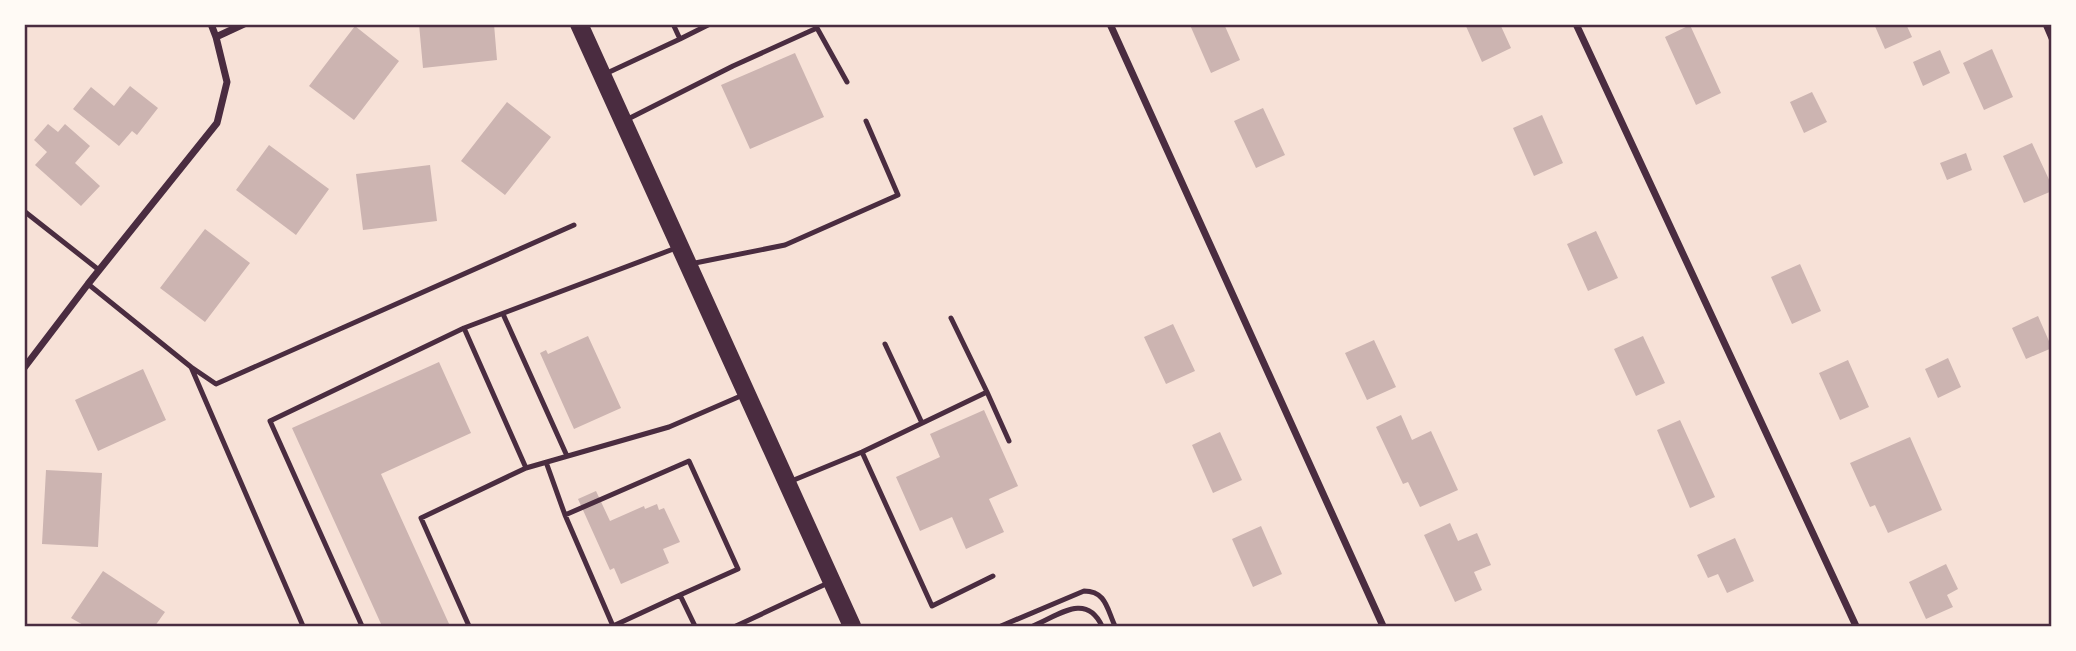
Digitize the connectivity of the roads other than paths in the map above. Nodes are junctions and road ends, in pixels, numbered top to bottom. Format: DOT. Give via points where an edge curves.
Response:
graph roads {
  1 [pos="211,24"];
  2 [pos="244,24"];
  3 [pos="579,24"];
  4 [pos="673,24"];
  5 [pos="709,24"];
  6 [pos="1110,24"];
  7 [pos="1576,24"];
  8 [pos="2046,24"];
  9 [pos="216,37"];
  10 [pos="2052,38"];
  11 [pos="680,39"];
  12 [pos="602,75"];
  13 [pos="847,82"];
  14 [pos="866,121"];
  15 [pos="623,122"];
  16 [pos="24,211"];
  17 [pos="574,225"];
  18 [pos="680,247"];
  19 [pos="687,264"];
  20 [pos="99,270"];
  21 [pos="88,284"];
  22 [pos="503,314"];
  23 [pos="951,318"];
  24 [pos="464,328"];
  25 [pos="885,344"];
  26 [pos="191,367"];
  27 [pos="24,368"];
  28 [pos="986,392"];
  29 [pos="746,394"];
  30 [pos="922,423"];
  31 [pos="1009,441"];
  32 [pos="862,452"];
  33 [pos="567,456"];
  34 [pos="546,462"];
  35 [pos="526,468"];
  36 [pos="786,483"];
  37 [pos="565,515"];
  38 [pos="993,576"];
  39 [pos="831,581"];
  40 [pos="680,594"];
  41 [pos="303,626"];
  42 [pos="362,626"];
  43 [pos="469,626"];
  44 [pos="695,626"];
  45 [pos="736,626"];
  46 [pos="852,626"];
  47 [pos="1001,626"];
  48 [pos="1033,626"];
  49 [pos="1102,626"];
  50 [pos="1115,626"];
  51 [pos="1383,626"];
  52 [pos="1856,626"];
  1 -- 9 [label="street"];
  2 -- 9 [label="street"];
  3 -- 12 [label="main road"];
  4 -- 11 [label="lane"];
  5 -- 11 [label="lane"];
  6 -- 51 [label="street"];
  7 -- 52 [label="street"];
  8 -- 10 [label="street"];
  9 -- 20 [label="street" via="228,82 217,123"];
  11 -- 12 [label="lane"];
  12 -- 15 [label="main road"];
  13 -- 15 [label="lane" via="817,28"];
  14 -- 19 [label="lane" via="898,195 785,245"];
  15 -- 18 [label="main road"];
  16 -- 20 [label="lane"];
  17 -- 26 [label="lane" via="216,384"];
  18 -- 19 [label="main road"];
  18 -- 22 [label="lane"];
  19 -- 29 [label="main road"];
  20 -- 21 [label="street"];
  21 -- 26 [label="lane"];
  21 -- 27 [label="street"];
  22 -- 24 [label="lane"];
  22 -- 33 [label="lane"];
  23 -- 28 [label="lane"];
  24 -- 35 [label="lane"];
  24 -- 42 [label="lane" via="270,421"];
  25 -- 30 [label="lane"];
  26 -- 41 [label="lane"];
  28 -- 30 [label="lane"];
  28 -- 31 [label="lane"];
  29 -- 33 [label="lane" via="669,427"];
  29 -- 36 [label="main road"];
  30 -- 32 [label="lane"];
  32 -- 36 [label="lane"];
  32 -- 38 [label="lane" via="932,606"];
  33 -- 34 [label="lane"];
  34 -- 35 [label="lane"];
  34 -- 37 [label="lane"];
  35 -- 43 [label="lane" via="421,518"];
  36 -- 39 [label="main road"];
  37 -- 40 [label="lane" via="613,626"];
  37 -- 40 [label="lane" via="690,461 738,569"];
  39 -- 45 [label="lane"];
  39 -- 46 [label="main road"];
  40 -- 44 [label="lane"];
  47 -- 50 [label="lane" via="1084,591 1094,591 1102,596"];
  48 -- 49 [label="lane" via="1078,607 1088,608"];
}
